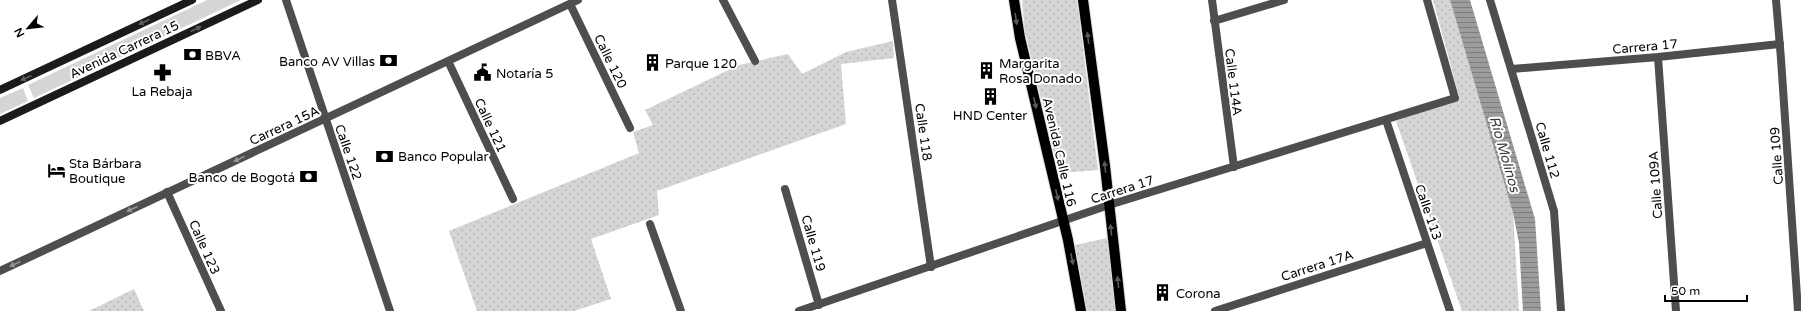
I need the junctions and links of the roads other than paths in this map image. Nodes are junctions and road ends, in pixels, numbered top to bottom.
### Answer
1 (192, 0) edge
2 (258, 0) edge
3 (286, 0) edge
4 (723, 0) edge
5 (892, 0) edge
6 (1014, 0) edge
7 (1083, 0) edge
8 (1212, 0) edge
9 (1284, 0) edge
10 (1427, 0) edge
11 (1490, 0) edge
12 (1776, 0) edge
13 (574, 2) edge
14 (1214, 21) junction
15 (1780, 44) junction
16 (1658, 57) junction
17 (448, 61) junction
18 (755, 61) dead end
19 (1512, 69) junction
20 (0, 90) edge
21 (325, 119) junction
22 (1386, 120) junction
23 (0, 121) edge
24 (630, 128) dead end
25 (1234, 167) junction
26 (785, 189) dead end
27 (168, 192) junction
28 (513, 199) dead end
29 (1109, 206) junction
30 (1063, 221) junction
31 (650, 224) dead end
32 (1427, 243) junction
33 (931, 267) junction
34 (0, 271) edge
35 (819, 305) junction
36 (221, 311) edge
37 (390, 311) edge
38 (681, 311) edge
39 (799, 311) edge
40 (1082, 311) edge
41 (1121, 311) edge
42 (1215, 311) edge
43 (1450, 311) edge
44 (1561, 311) edge
45 (1676, 311) edge
46 (1798, 311) edge

1 -> 20 main road, Avenida Carrera 15
23 -> 2 main road, Avenida Carrera 15
3 - 21 street, Calle 122
4 - 18 street
5 - 33 street, Calle 118
6 -> 30 main road, Avenida Calle 116
29 -> 7 main road
8 - 14 street, Calle 114A
9 - 14 street
10 - 22 street, Carrera 17
11 - 19 street, Calle 112
12 - 15 street, Calle 109
13 - 17 street, Carrera 15A
13 - 24 street, Calle 120
14 - 25 street, Calle 114A
15 - 16 street, Carrera 17
15 - 46 street, Calle 109
16 - 19 street, Carrera 17
16 - 45 street, Calle 109A
17 - 21 street, Carrera 15A
17 - 28 street, Calle 121
19 - 44 street, Calle 112
21 -> 27 street, Carrera 15A
21 - 37 street, Calle 122
22 - 25 street, Carrera 17
22 - 32 street, Calle 113
25 - 29 street, Carrera 17
26 - 35 street, Calle 119
27 -> 34 street, Carrera 15A
27 - 36 street, Calle 123
29 - 30 street, Carrera 17
41 -> 29 main road
30 - 33 street, Carrera 17
30 -> 40 main road, Avenida Calle 116
31 - 38 street
32 - 42 street, Carrera 17A
32 - 43 street, Calle 113
33 - 35 street, Carrera 17
35 - 39 street, Carrera 17

